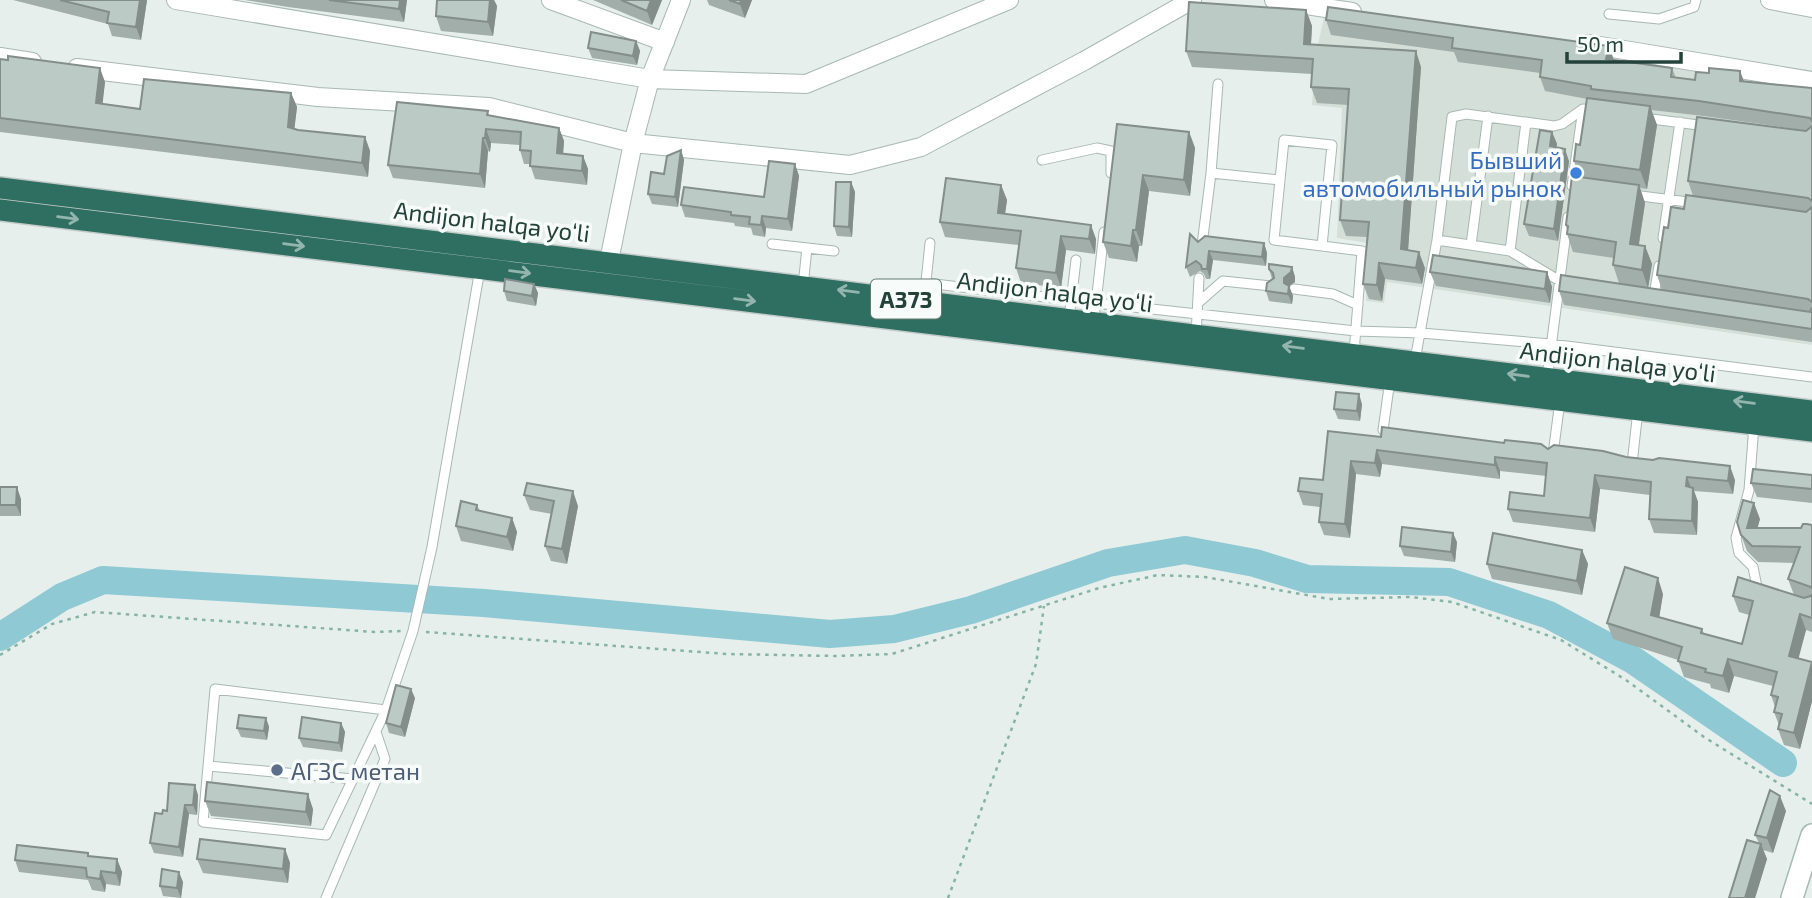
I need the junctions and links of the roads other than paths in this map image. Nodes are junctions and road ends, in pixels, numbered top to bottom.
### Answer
1 (176, 0) edge
2 (551, 0) edge
3 (681, 0) edge
4 (1009, 0) edge
5 (1192, 0) edge
6 (1274, 0) edge
7 (1696, 0) edge
8 (1770, 0) edge
9 (1812, 8) edge
10 (1609, 14) dead end
11 (1375, 15) edge
12 (1569, 41) edge
13 (665, 42) junction
14 (0, 57) edge
15 (650, 79) junction
16 (1812, 81) edge
17 (1218, 84) dead end
18 (1583, 109) junction
19 (1607, 113) edge
20 (1632, 116) edge
21 (1488, 117) junction
22 (1526, 122) junction
23 (1680, 122) junction
24 (1720, 127) edge
25 (633, 143) junction
26 (1042, 160) dead end
27 (1211, 173) junction
28 (1111, 177) edge
29 (1280, 180) junction
30 (1572, 186) junction
31 (0, 188) edge
32 (1586, 188) edge
33 (1627, 194) edge
34 (1571, 200) edge
35 (1669, 200) junction
36 (1708, 205) edge
37 (0, 210) edge
38 (1569, 213) edge
39 (1106, 216) edge
40 (1437, 240) junction
41 (930, 243) dead end
42 (772, 244) dead end
43 (1202, 245) edge
44 (1471, 245) junction
45 (1322, 246) junction
46 (807, 248) junction
47 (835, 251) dead end
48 (1510, 251) junction
49 (1076, 260) dead end
50 (608, 261) junction
51 (480, 268) junction
52 (1199, 278) dead end
53 (1560, 281) junction
54 (1574, 283) edge
55 (803, 286) junction
56 (1271, 286) edge
57 (1294, 289) dead end
58 (925, 292) junction
59 (1641, 293) edge
60 (1654, 295) junction
61 (1667, 298) edge
62 (1199, 302) junction
63 (1358, 305) junction
64 (1070, 310) junction
65 (1095, 313) junction
66 (1197, 324) junction
67 (1356, 331) junction
68 (1421, 333) junction
69 (1551, 344) junction
70 (1354, 355) junction
71 (1415, 362) junction
72 (1812, 377) edge
73 (1547, 378) junction
74 (1390, 380) junction
75 (1560, 401) junction
76 (1638, 410) junction
77 (1812, 411) edge
78 (1754, 424) junction
79 (1383, 430) edge
80 (1812, 431) edge
81 (1553, 456) edge
82 (1645, 466) edge
83 (1769, 595) edge
84 (386, 710) junction
85 (376, 732) junction
86 (208, 766) junction
87 (353, 779) junction
88 (1812, 835) edge
89 (326, 898) edge
90 (1792, 898) edge

1 - 15 street
2 - 13 street
3 - 13 street
4 - 15 street
5 - 25 street
6 - 11 street
7 - 10 lane
8 - 9 street
12 - 16 street
13 - 15 street
14 - 25 street
15 - 25 street
17 - 27 lane
18 - 19 lane
18 - 22 lane
18 - 30 lane
20 - 23 lane
21 - 22 lane
21 - 40 lane
21 - 44 lane
22 - 48 lane
23 - 24 lane
23 - 35 lane
25 - 50 street
26 - 28 lane
27 - 29 lane
27 - 43 lane
29 - 45 lane
29 - 45 lane
30 - 32 lane
30 - 34 lane
31 - 50 highway, Andijon halqa yo‘li / A373
33 - 35 lane
35 - 36 lane
35 - 60 lane
37 -> 51 highway, Andijon halqa yo‘li / A373
38 - 53 lane
39 - 65 lane
40 - 44 lane
40 - 68 lane
41 - 58 lane
42 - 46 lane
44 - 48 lane
45 - 63 lane
46 - 47 lane
46 - 55 lane
48 - 53 lane
49 - 64 lane
50 - 55 highway, Andijon halqa yo‘li / A373
51 -> 74 highway, Andijon halqa yo‘li / A373
51 - 84 lane
52 - 62 lane
53 - 54 lane
53 - 69 lane
58 -> 55 highway, Andijon halqa yo‘li / A373
56 - 62 lane
57 - 63 lane
58 - 64 highway, Andijon halqa yo‘li / A373
59 - 60 lane
60 - 61 lane
62 - 66 lane
63 - 67 lane
64 - 65 highway, Andijon halqa yo‘li / A373
65 - 66 highway, Andijon halqa yo‘li / A373
66 - 67 lane
70 -> 66 highway, Andijon halqa yo‘li / A373
67 - 68 lane
67 - 70 lane
68 - 69 lane
68 - 71 lane
69 - 72 lane
69 - 73 lane
70 - 71 highway, Andijon halqa yo‘li / A373
73 -> 71 highway, Andijon halqa yo‘li / A373
77 -> 73 highway, Andijon halqa yo‘li / A373
74 - 75 highway, Andijon halqa yo‘li / A373
74 - 79 lane
75 - 76 highway, Andijon halqa yo‘li / A373
75 - 81 lane
76 - 78 highway, Andijon halqa yo‘li / A373
76 - 82 lane
78 - 80 highway, Andijon halqa yo‘li / A373
78 - 83 lane
84 - 85 lane
84 - 86 lane
85 - 87 lane
85 - 89 lane
86 - 87 lane
86 - 87 lane
88 - 90 main road

